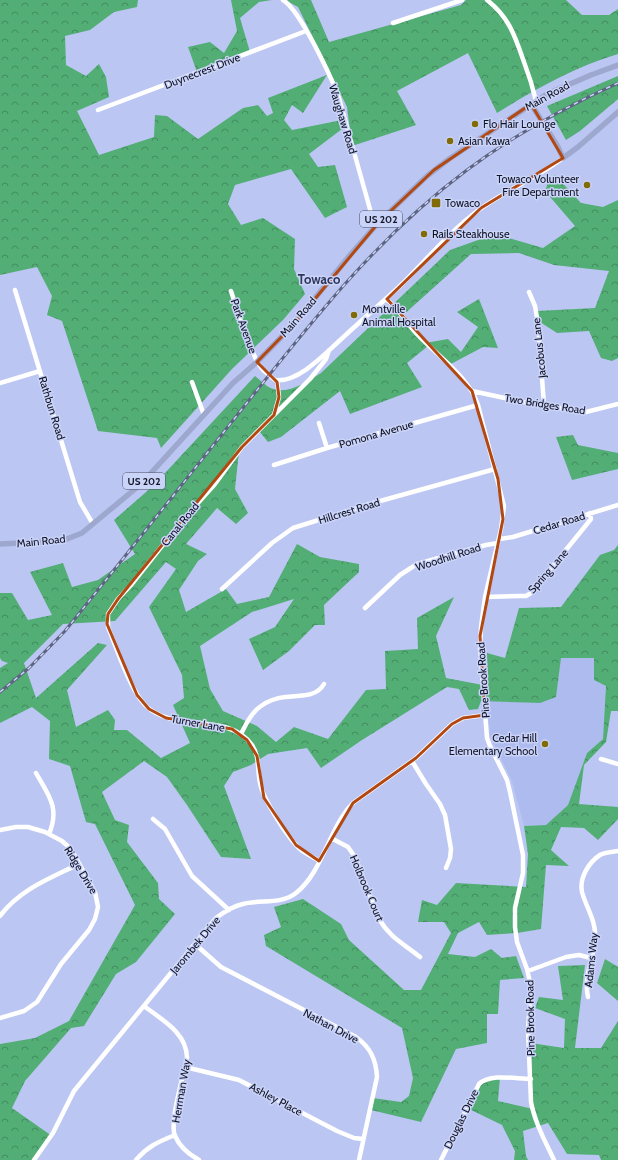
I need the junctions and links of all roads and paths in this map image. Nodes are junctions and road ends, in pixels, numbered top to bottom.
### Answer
1 (283, 0) edge
2 (462, 0) edge
3 (487, 0) edge
4 (393, 23) dead end
5 (306, 31) junction
6 (618, 65) edge
7 (534, 102) junction
8 (98, 110) dead end
9 (618, 112) edge
10 (563, 158) junction
11 (375, 227) junction
12 (15, 290) dead end
13 (231, 291) dead end
14 (529, 292) dead end
15 (386, 298) junction
16 (329, 350) junction
17 (256, 362) junction
18 (40, 371) junction
19 (277, 380) junction
20 (192, 382) dead end
21 (0, 383) edge
22 (472, 391) junction
23 (618, 404) edge
24 (478, 405) junction
25 (544, 405) junction
26 (204, 415) junction
27 (274, 415) junction
28 (319, 423) dead end
29 (328, 448) junction
30 (274, 465) dead end
31 (495, 469) junction
32 (618, 505) edge
33 (590, 513) junction
34 (93, 524) junction
35 (498, 541) junction
36 (0, 544) edge
37 (222, 589) dead end
38 (485, 598) junction
39 (365, 608) dead end
40 (114, 642) joint
41 (324, 684) dead end
42 (485, 715) junction
43 (241, 734) junction
44 (601, 759) dead end
45 (412, 761) junction
46 (618, 764) edge
47 (36, 773) dead end
48 (153, 819) dead end
49 (0, 830) edge
50 (49, 834) junction
51 (331, 838) junction
52 (618, 851) edge
53 (319, 861) junction
54 (80, 864) junction
55 (446, 868) dead end
56 (228, 910) junction
57 (0, 916) edge
58 (195, 944) junction
59 (420, 957) dead end
60 (591, 958) junction
61 (528, 971) junction
62 (588, 997) dead end
63 (144, 1006) junction
64 (0, 1018) edge
65 (186, 1067) junction
66 (531, 1080) junction
67 (175, 1135) junction
68 (363, 1139) junction
69 (34, 1160) edge
70 (136, 1160) edge
71 (199, 1160) edge
72 (359, 1160) edge
73 (442, 1160) edge
74 (554, 1160) edge

1 - 5 street, Waughaw Road
2 - 4 street
3 - 7 street
5 - 8 street, Duynecrest Drive
5 - 11 street, Waughaw Road
6 - 7 main road, Main Road
7 - 10 main road
7 - 11 main road, Main Road / US 202
9 - 10 main road
10 - 15 street
11 - 17 main road, Main Road / US 202
12 - 18 street, Rathbun Road
13 - 17 street, Park Avenue
14 - 25 street, Jacobus Lane
15 - 16 street
15 - 22 street, Pine Brook Road
16 - 19 street
16 - 27 street, Canal Road
17 - 19 street
17 - 26 main road, Main Road / US 202
18 - 21 street
18 - 34 street, Rathbun Road
19 - 27 street
20 - 26 street
22 - 24 street, Pine Brook Road
22 - 25 street, Two Bridges Road
23 - 25 street, Two Bridges Road
24 - 29 street, Pomona Avenue
24 - 31 street, Pine Brook Road
26 - 34 main road, Main Road / US 202
27 - 40 street, Canal Road
28 - 29 street
29 - 30 street, Pomona Avenue
31 - 35 street, Pine Brook Road
31 - 37 street, Hillcrest Road
32 - 33 street, Cedar Road
33 - 35 street, Cedar Road
33 - 38 street, Spring Lane
34 - 36 main road, Main Road / US 202
35 - 38 street, Pine Brook Road
35 - 39 street, Woodhill Road
38 - 42 street, Pine Brook Road
40 - 43 street, Turner Lane
41 - 43 street
42 - 45 street, Jarombek Drive
42 - 61 street, Pine Brook Road
43 - 53 street, Turner Lane
44 - 46 street
45 - 51 street, Jarombek Drive
45 - 55 street
47 - 50 street
48 - 56 street
49 - 50 street, Ridge Drive
50 - 54 street, Ridge Drive
51 - 53 street, Jarombek Drive
51 - 59 street, Holbrook Court
52 - 60 street, Adams Way
53 - 56 street, Jarombek Drive
54 - 57 street
54 - 64 street, Ridge Drive
56 - 58 street, Jarombek Drive
58 - 63 street, Jarombek Drive
58 - 68 street, Nathan Drive
60 - 61 street
60 - 62 street, Adams Way
61 - 66 street, Pine Brook Road
63 - 65 street, Herrman Way
63 - 69 street, Jarombek Drive
65 - 67 street, Herrman Way
65 - 68 street, Ashley Place
66 - 73 street, Douglas Drive
66 - 74 street, Pine Brook Road
67 - 70 street
67 - 71 street, Herrman Way
68 - 72 street, Nathan Drive

